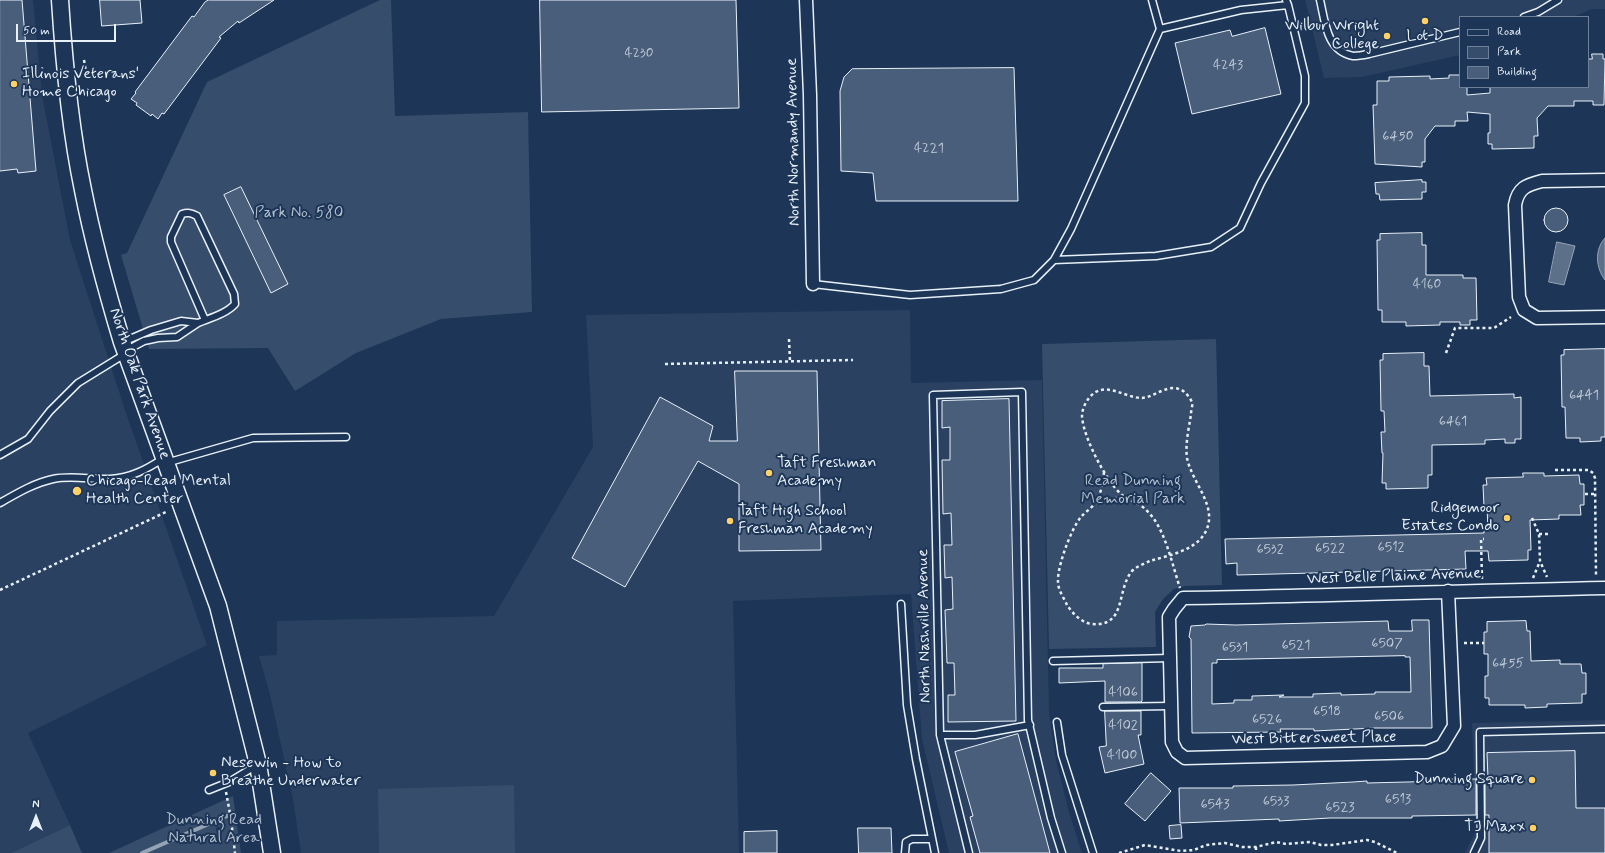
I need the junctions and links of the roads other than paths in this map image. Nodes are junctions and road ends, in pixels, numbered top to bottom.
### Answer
1 (60, 0) edge
2 (806, 0) edge
3 (1152, 0) edge
4 (1320, 0) edge
5 (1558, 0) edge
6 (1287, 2) edge
7 (1527, 16) edge
8 (1160, 30) junction
9 (1459, 32) edge
10 (1605, 180) edge
11 (1054, 260) junction
12 (813, 284) joint
13 (1605, 316) edge
14 (205, 320) junction
15 (198, 323) junction
16 (124, 349) junction
17 (346, 437) dead end
18 (0, 455) edge
19 (165, 460) junction
20 (0, 504) edge
21 (1605, 588) edge
22 (1448, 592) junction
23 (901, 604) dead end
24 (1170, 658) junction
25 (1053, 662) dead end
26 (1170, 706) junction
27 (1103, 707) dead end
28 (1057, 722) dead end
29 (1030, 725) junction
30 (1605, 729) edge
31 (940, 735) junction
32 (258, 764) junction
33 (209, 790) dead end
34 (932, 839) junction
35 (272, 853) edge
36 (905, 853) edge
37 (935, 853) edge
38 (969, 853) edge
39 (1062, 853) edge
40 (1093, 853) edge
41 (1474, 853) edge

1 - 16 street, North Oak Park Avenue
2 - 12 street, North Normandy Avenue
3 - 8 lane
4 - 9 lane
5 - 7 lane
6 - 8 lane
6 - 11 lane
8 - 11 lane
10 - 13 street
11 - 12 lane
14 - 14 lane
14 - 15 lane
15 - 16 lane
15 - 16 lane
16 - 18 lane
16 - 19 street, North Oak Park Avenue
17 - 19 lane
19 - 20 lane
19 - 32 street, North Oak Park Avenue
21 - 22 street, West Belle Plaine Avenue
22 - 24 street, West Belle Plaine Avenue
22 - 26 street, West Bittersweet Place
23 - 34 lane
24 - 25 lane
24 - 26 street
26 - 27 lane
28 - 40 lane
29 - 31 lane
29 - 31 lane, North Nashville Avenue
29 - 39 lane
30 - 41 lane
31 - 38 lane, North Nashville Avenue
32 - 33 lane
32 - 35 street, North Oak Park Avenue
34 - 36 lane
34 - 37 lane

